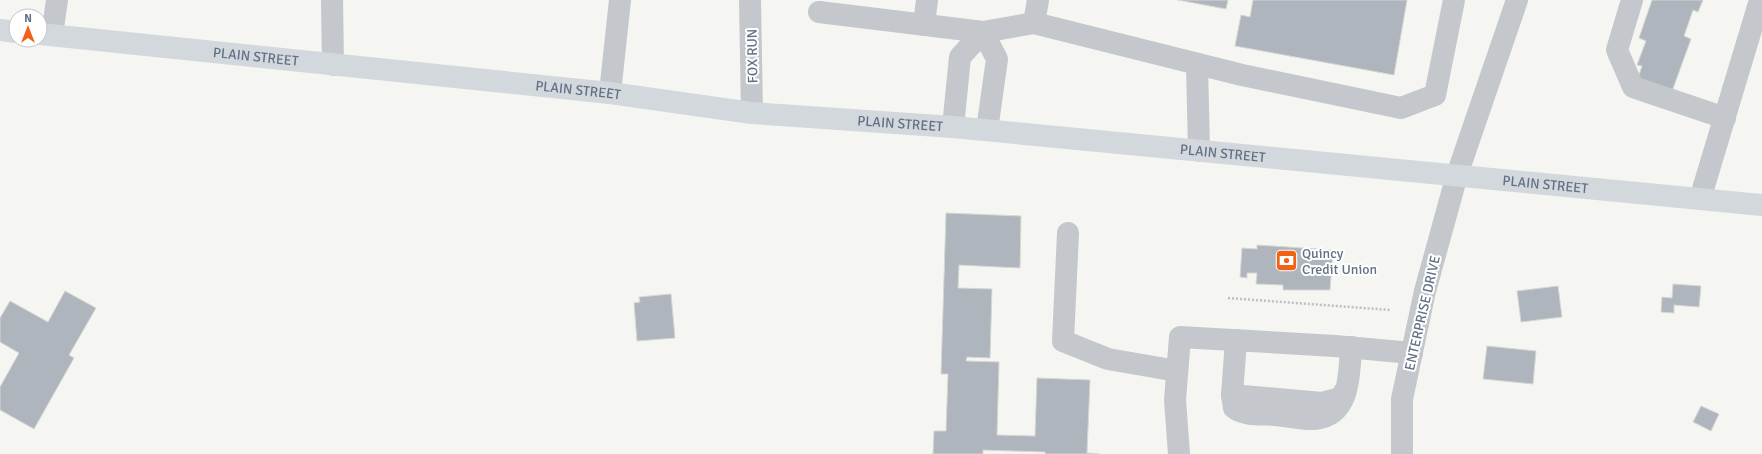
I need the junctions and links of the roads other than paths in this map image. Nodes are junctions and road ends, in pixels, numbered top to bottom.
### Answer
1 (57, 0) edge
2 (332, 0) edge
3 (620, 0) edge
4 (750, 0) edge
5 (927, 0) edge
6 (1038, 0) edge
7 (1454, 0) edge
8 (1517, 0) edge
9 (1632, 0) edge
10 (1760, 0) edge
11 (819, 12) dead end
12 (1034, 23) junction
13 (924, 25) junction
14 (48, 29) edge
15 (983, 32) junction
16 (48, 35) edge
17 (1197, 64) junction
18 (332, 65) junction
19 (610, 93) junction
20 (752, 113) junction
21 (1725, 118) junction
22 (953, 127) junction
23 (987, 130) junction
24 (1199, 152) junction
25 (1457, 175) junction
26 (1700, 199) junction
27 (1762, 205) edge
28 (1068, 233) dead end
29 (1236, 340) junction
30 (1351, 347) junction
31 (1412, 353) junction
32 (1177, 371) junction
33 (1179, 454) edge
34 (1402, 454) edge

1 - 14 street
2 - 18 street
3 - 19 street
4 - 20 street, FOX RUN
5 - 13 street
6 - 12 street
7 - 17 street
8 - 25 street, ENTERPRISE DRIVE
9 - 21 street
10 - 21 street
11 - 13 street
12 - 15 street
12 - 17 street
13 - 15 street
15 - 22 street
15 - 23 street
16 - 18 main road, PLAIN STREET
17 - 24 street
18 - 19 main road, PLAIN STREET
19 - 20 main road, PLAIN STREET
20 - 22 main road, PLAIN STREET
21 - 26 street
22 - 23 main road, PLAIN STREET
23 - 24 main road, PLAIN STREET
24 - 25 main road, PLAIN STREET
25 - 26 main road, PLAIN STREET
25 - 31 street, ENTERPRISE DRIVE
26 - 27 main road, PLAIN STREET
28 - 32 street
29 - 30 street
29 - 30 street
29 - 32 street
30 - 31 street
31 - 34 street, ENTERPRISE DRIVE
32 - 33 street

